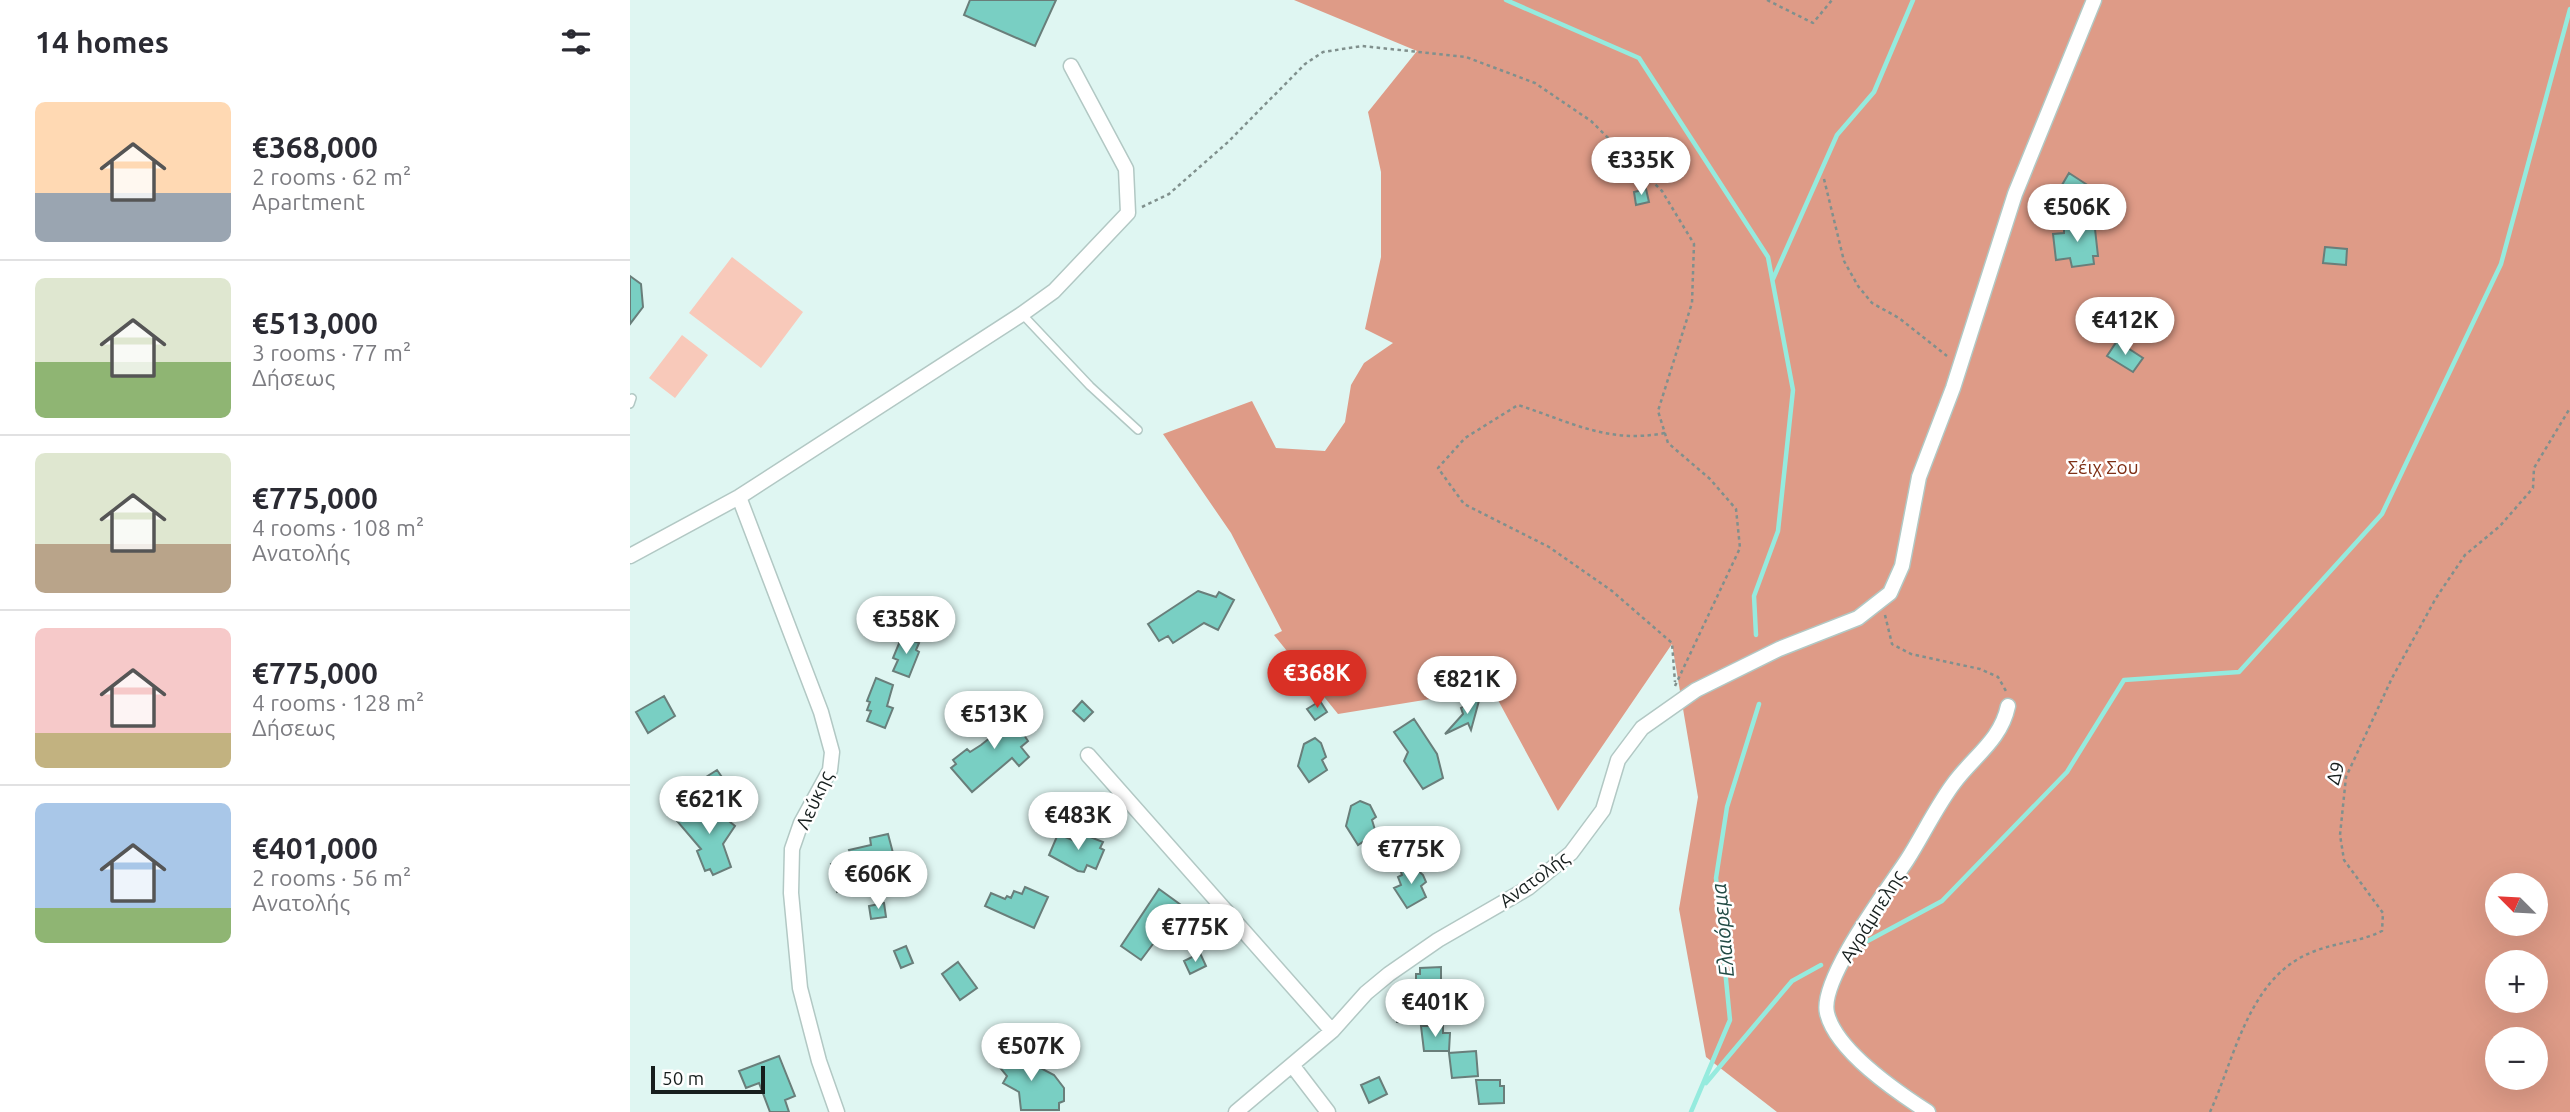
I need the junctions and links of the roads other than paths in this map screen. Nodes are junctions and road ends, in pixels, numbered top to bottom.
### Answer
1 (2094, 0) edge
2 (1071, 66) dead end
3 (1022, 314) junction
4 (1138, 430) dead end
5 (739, 497) junction
6 (630, 556) edge
7 (2008, 706) road end
8 (1088, 755) dead end
9 (1332, 1031) junction
10 (1292, 1065) junction
11 (837, 1112) edge
12 (1236, 1112) edge
13 (1328, 1112) edge
14 (1928, 1112) edge

1 - 9 street, Ανατολής
2 - 3 street
3 - 4 lane
3 - 5 street
5 - 6 street
5 - 11 street, Λεύκης
7 - 14 street, Αγράμπελης
8 - 9 street
9 - 10 street, Ανατολής
10 - 12 street, Ανατολής
10 - 13 street

